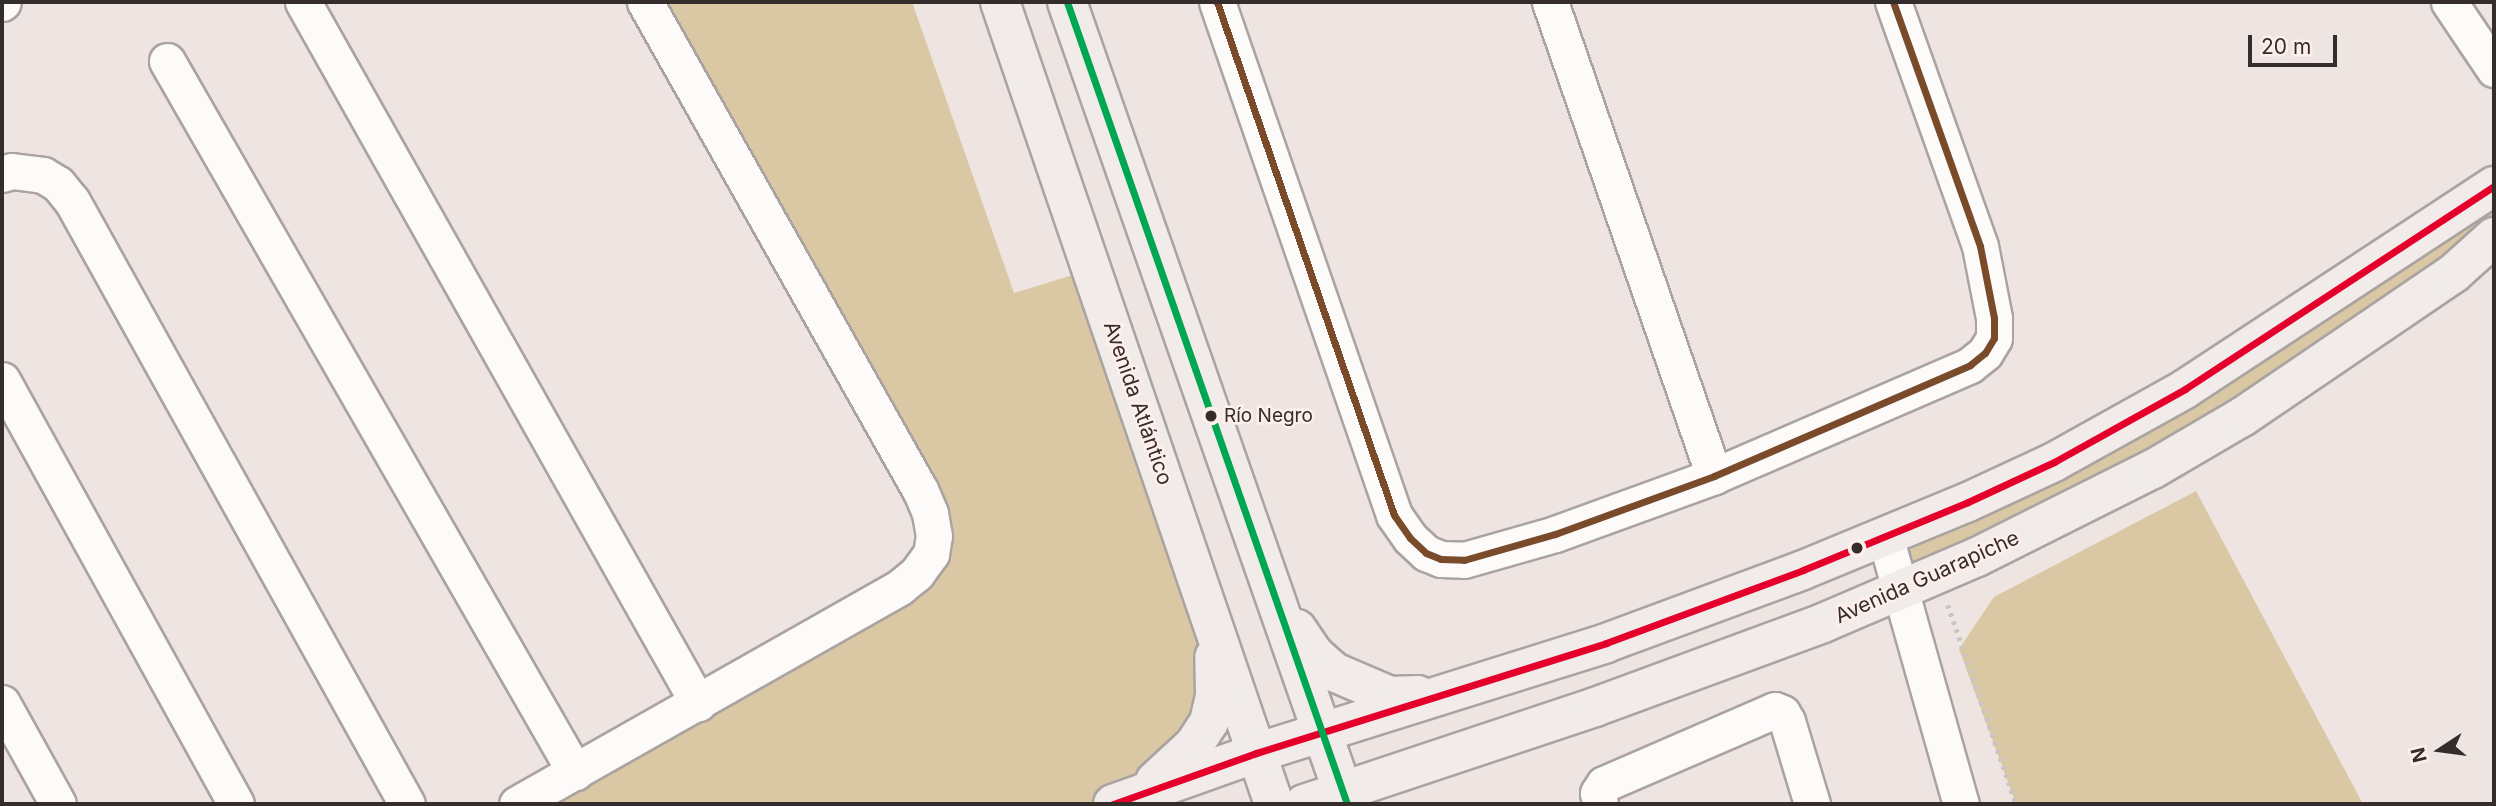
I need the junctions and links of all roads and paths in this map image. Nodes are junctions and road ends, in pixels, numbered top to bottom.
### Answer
1 (303, 2) edge
2 (645, 2) edge
3 (1000, 2) edge
4 (1067, 2) edge
5 (1217, 2) edge
6 (1550, 2) edge
7 (1893, 2) edge
8 (2449, 2) edge
9 (167, 61) dead end
10 (2494, 69) edge
11 (2, 174) edge
12 (2494, 186) edge
13 (2494, 237) edge
14 (2, 380) edge
15 (1714, 476) junction
16 (1885, 536) junction
17 (1938, 574) junction
18 (1272, 584) junction
19 (1901, 590) junction
20 (1208, 610) junction
21 (1441, 695) junction
22 (2, 703) edge
23 (698, 703) junction
24 (1323, 731) junction
25 (1256, 753) junction
26 (1438, 760) junction
27 (575, 772) junction
28 (1345, 798) edge
29 (1118, 802) edge
30 (58, 804) edge
31 (236, 804) edge
32 (407, 804) edge
33 (517, 804) edge
34 (1274, 804) edge
35 (1304, 804) edge
36 (1393, 804) edge
37 (1600, 804) edge
38 (1812, 804) edge
39 (1961, 804) edge
40 (2016, 804) edge

1 - 23 street
2 - 23 street
3 - 20 street, Avenida Atlántico
4 - 18 street
5 - 15 street
6 - 15 street
7 - 15 street
8 - 10 street
9 - 27 street
11 - 32 street
12 - 16 street
13 - 17 street, Avenida Guarapiche
14 - 31 street
16 - 19 street
16 - 21 street
17 - 19 street, Avenida Guarapiche
17 - 40 path
18 - 21 street
18 - 24 street
19 - 26 street, Avenida Guarapiche
19 - 39 street
20 - 25 street, Avenida Atlántico
20 - 29 street
21 - 24 street
22 - 30 street
23 - 27 street
24 - 25 street
24 - 28 street
25 - 29 street
25 - 34 street, Avenida Atlántico
26 - 28 street, Avenida Guarapiche
26 - 36 street
27 - 33 street
28 - 35 street, Avenida Guarapiche
37 - 38 street

